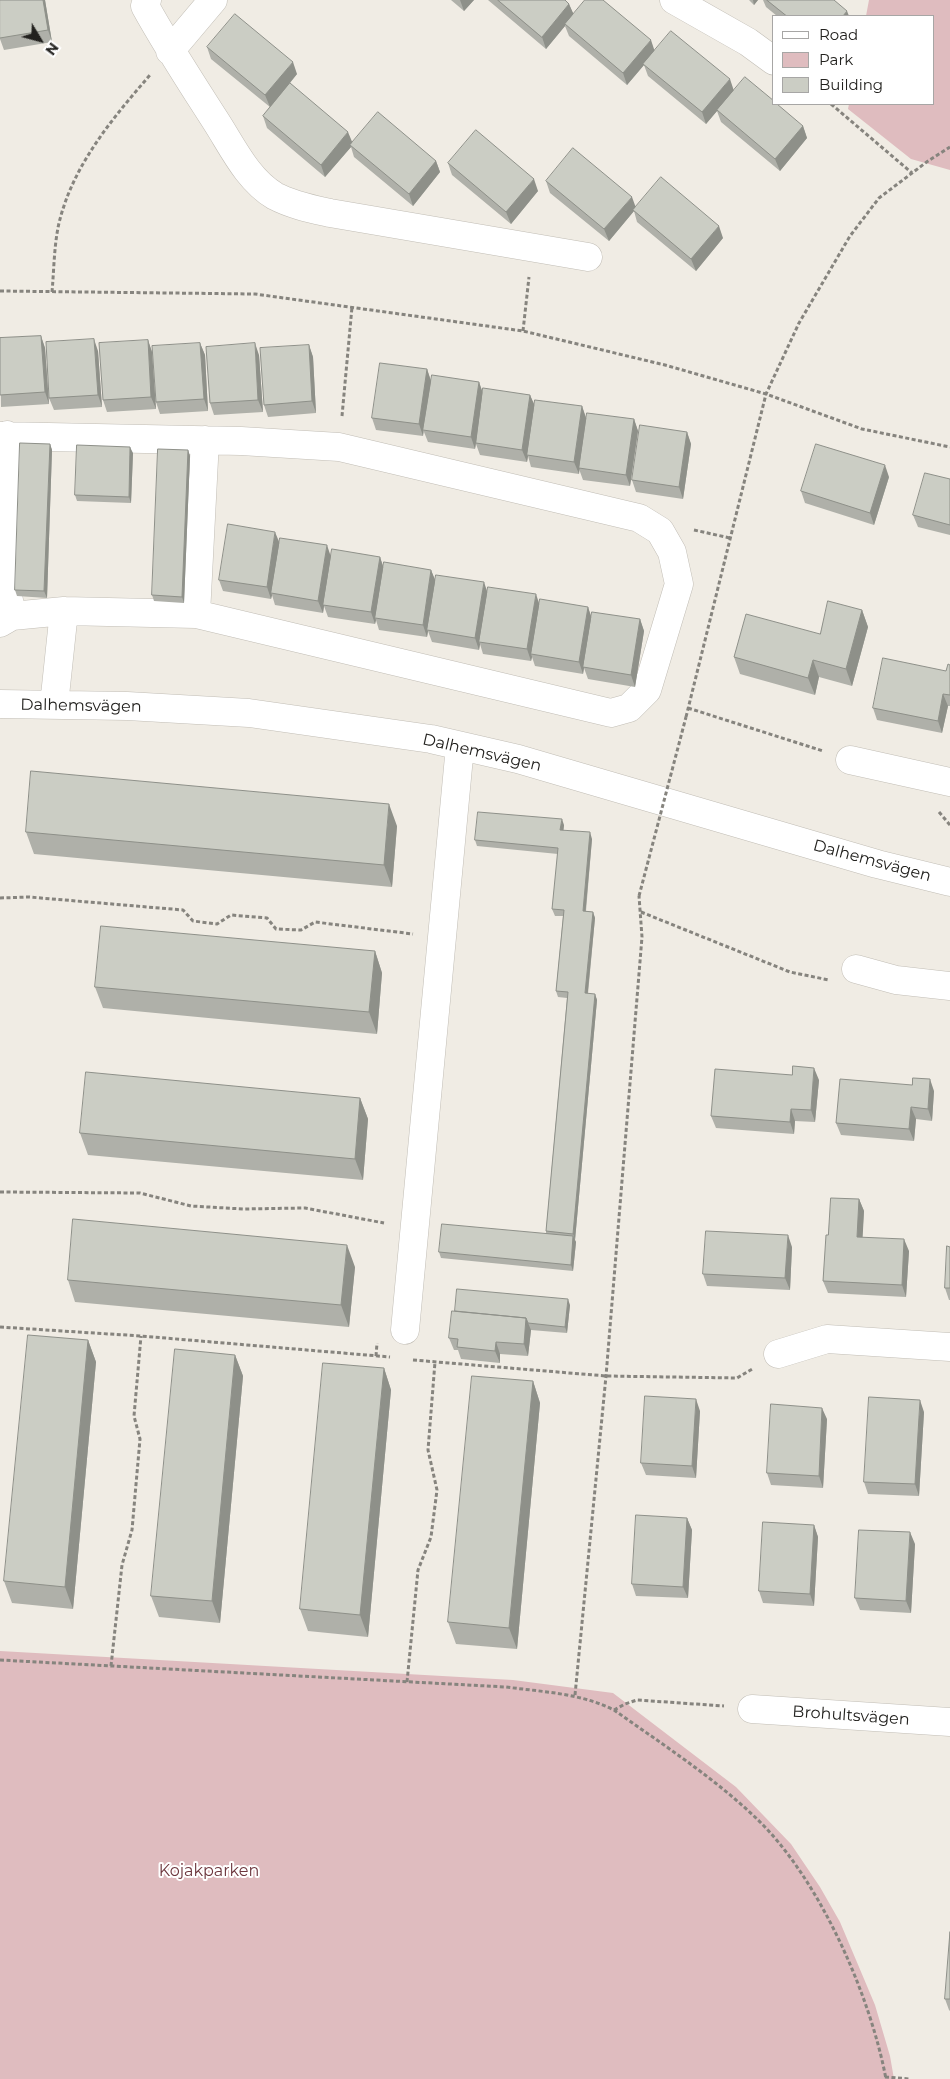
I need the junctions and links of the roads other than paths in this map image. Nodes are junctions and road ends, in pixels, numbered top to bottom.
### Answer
1 (147, 0) edge
2 (213, 0) edge
3 (674, 0) edge
4 (170, 51) junction
5 (772, 60) edge
6 (588, 257) dead end
7 (4, 436) edge
8 (205, 440) junction
9 (64, 611) junction
10 (196, 614) junction
11 (6, 619) edge
12 (0, 704) edge
13 (54, 705) junction
14 (460, 746) junction
15 (850, 760) road end
16 (950, 782) edge
17 (950, 882) edge
18 (856, 969) road end
19 (950, 986) edge
20 (405, 1330) dead end
21 (950, 1347) edge
22 (778, 1354) road end
23 (752, 1710) road end
24 (950, 1722) edge

1 - 4 street
2 - 4 street
3 - 5 street
4 - 6 street
7 - 8 street
7 - 11 street
8 - 10 street
8 - 10 street
9 - 10 street
9 - 11 street
9 - 13 street
12 - 13 street, Dalhemsvägen
13 - 14 street, Dalhemsvägen
14 - 17 street, Dalhemsvägen
14 - 20 street
15 - 16 street
18 - 19 street
21 - 22 street
23 - 24 street, Brohultsvägen

